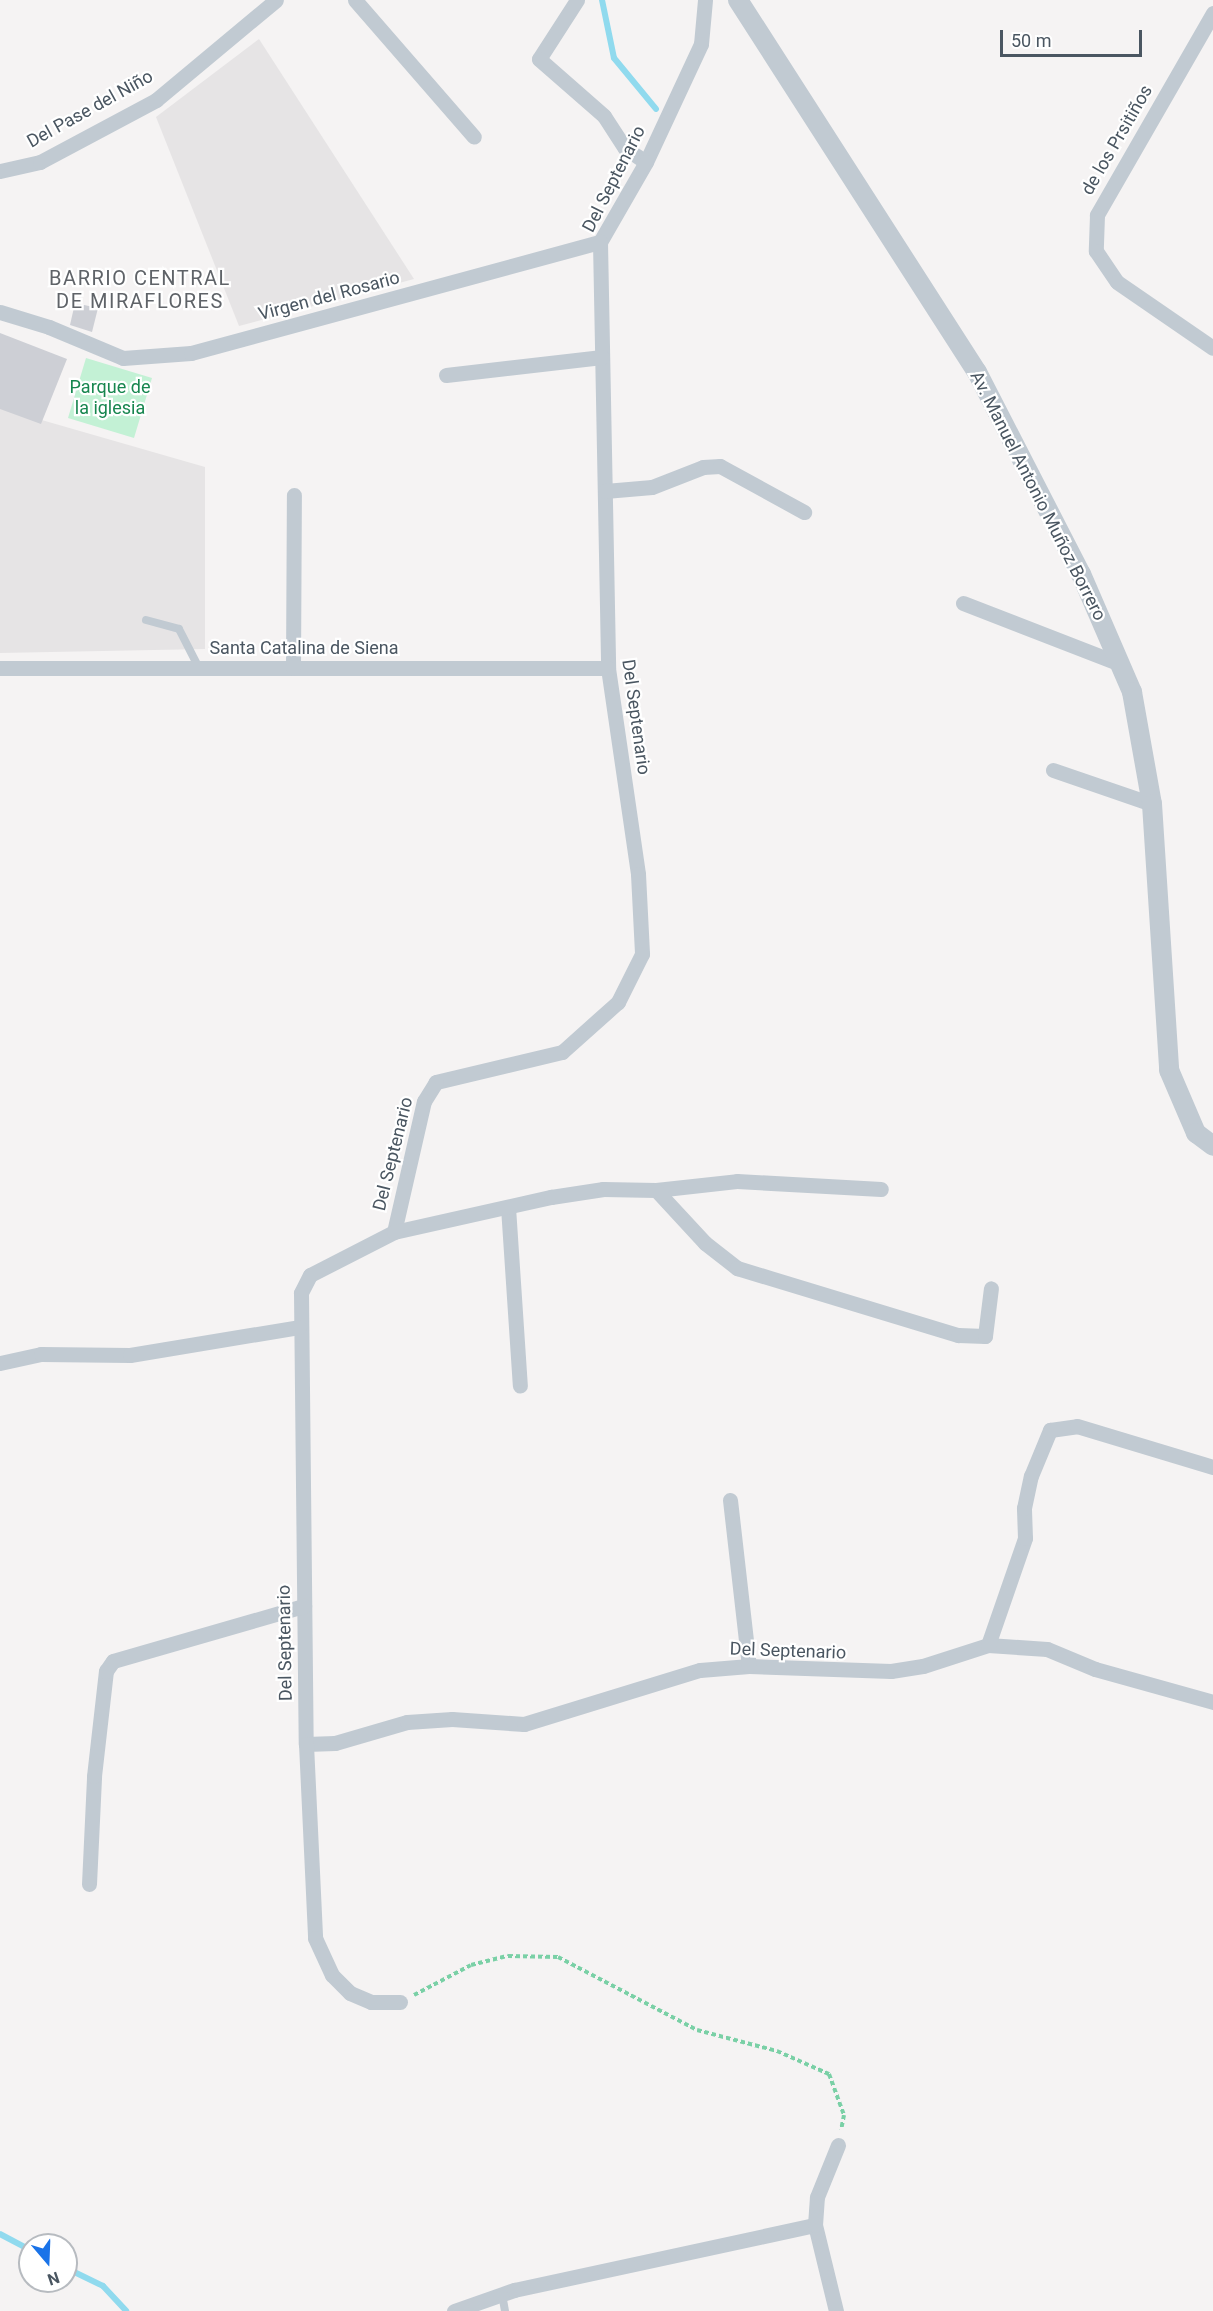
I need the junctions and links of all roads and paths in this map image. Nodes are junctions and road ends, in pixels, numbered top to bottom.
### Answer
1 (276, 0) edge
2 (355, 0) edge
3 (577, 0) edge
4 (705, 0) edge
5 (738, 0) edge
6 (1213, 13) edge
7 (474, 137) dead end
8 (646, 162) junction
9 (0, 171) edge
10 (600, 242) junction
11 (0, 312) edge
12 (1213, 348) edge
13 (602, 357) junction
14 (446, 375) dead end
15 (604, 490) junction
16 (294, 495) dead end
17 (804, 512) dead end
18 (963, 603) dead end
19 (146, 620) dead end
20 (1120, 664) junction
21 (0, 668) edge
22 (200, 668) junction
23 (293, 668) junction
24 (608, 668) junction
25 (1053, 771) dead end
26 (1152, 804) junction
27 (1213, 1146) edge
28 (881, 1188) dead end
29 (656, 1190) junction
30 (508, 1207) junction
31 (394, 1232) junction
32 (992, 1288) dead end
33 (299, 1328) junction
34 (0, 1363) edge
35 (520, 1386) dead end
36 (1213, 1467) edge
37 (729, 1500) dead end
38 (304, 1606) junction
39 (988, 1645) junction
40 (749, 1666) junction
41 (1213, 1702) edge
42 (306, 1744) junction
43 (89, 1884) dead end
44 (400, 2002) joint
45 (838, 2145) joint
46 (815, 2225) junction
47 (501, 2294) junction
48 (454, 2311) edge
49 (505, 2311) edge
50 (836, 2311) edge

1 - 9 street, Del Pase del Niño
2 - 7 street
3 - 8 street
4 - 8 street, Del Septenario
5 - 20 street, Av. Manuel Antonio Muñoz Borrero
6 - 12 street, de los Prsitiños
8 - 10 street, Del Septenario
10 - 11 street, Virgen del Rosario
10 - 13 street, Del Septenario
13 - 14 street
13 - 15 street, Del Septenario
15 - 17 street
15 - 24 street, Del Septenario
16 - 23 street
18 - 20 street
19 - 22 lane
20 - 26 street, Av. Manuel Antonio Muñoz Borrero
21 - 22 street, Santa Catalina de Siena
22 - 23 street, Santa Catalina de Siena
23 - 24 street, Santa Catalina de Siena
24 - 31 street, Del Septenario
25 - 26 street
26 - 27 street, Av. Manuel Antonio Muñoz Borrero
28 - 29 street
29 - 30 street
29 - 32 street
30 - 31 street
30 - 35 street
31 - 33 street, Del Septenario
33 - 34 street
33 - 38 street, Del Septenario
36 - 39 street
37 - 40 street
38 - 42 street, Del Septenario
38 - 43 street
39 - 40 street, Del Septenario
39 - 41 street, Del Septenario
40 - 42 street, Del Septenario
42 - 44 street
44 - 45 path
45 - 46 street
46 - 47 street
46 - 50 street
47 - 48 street
47 - 49 lane

